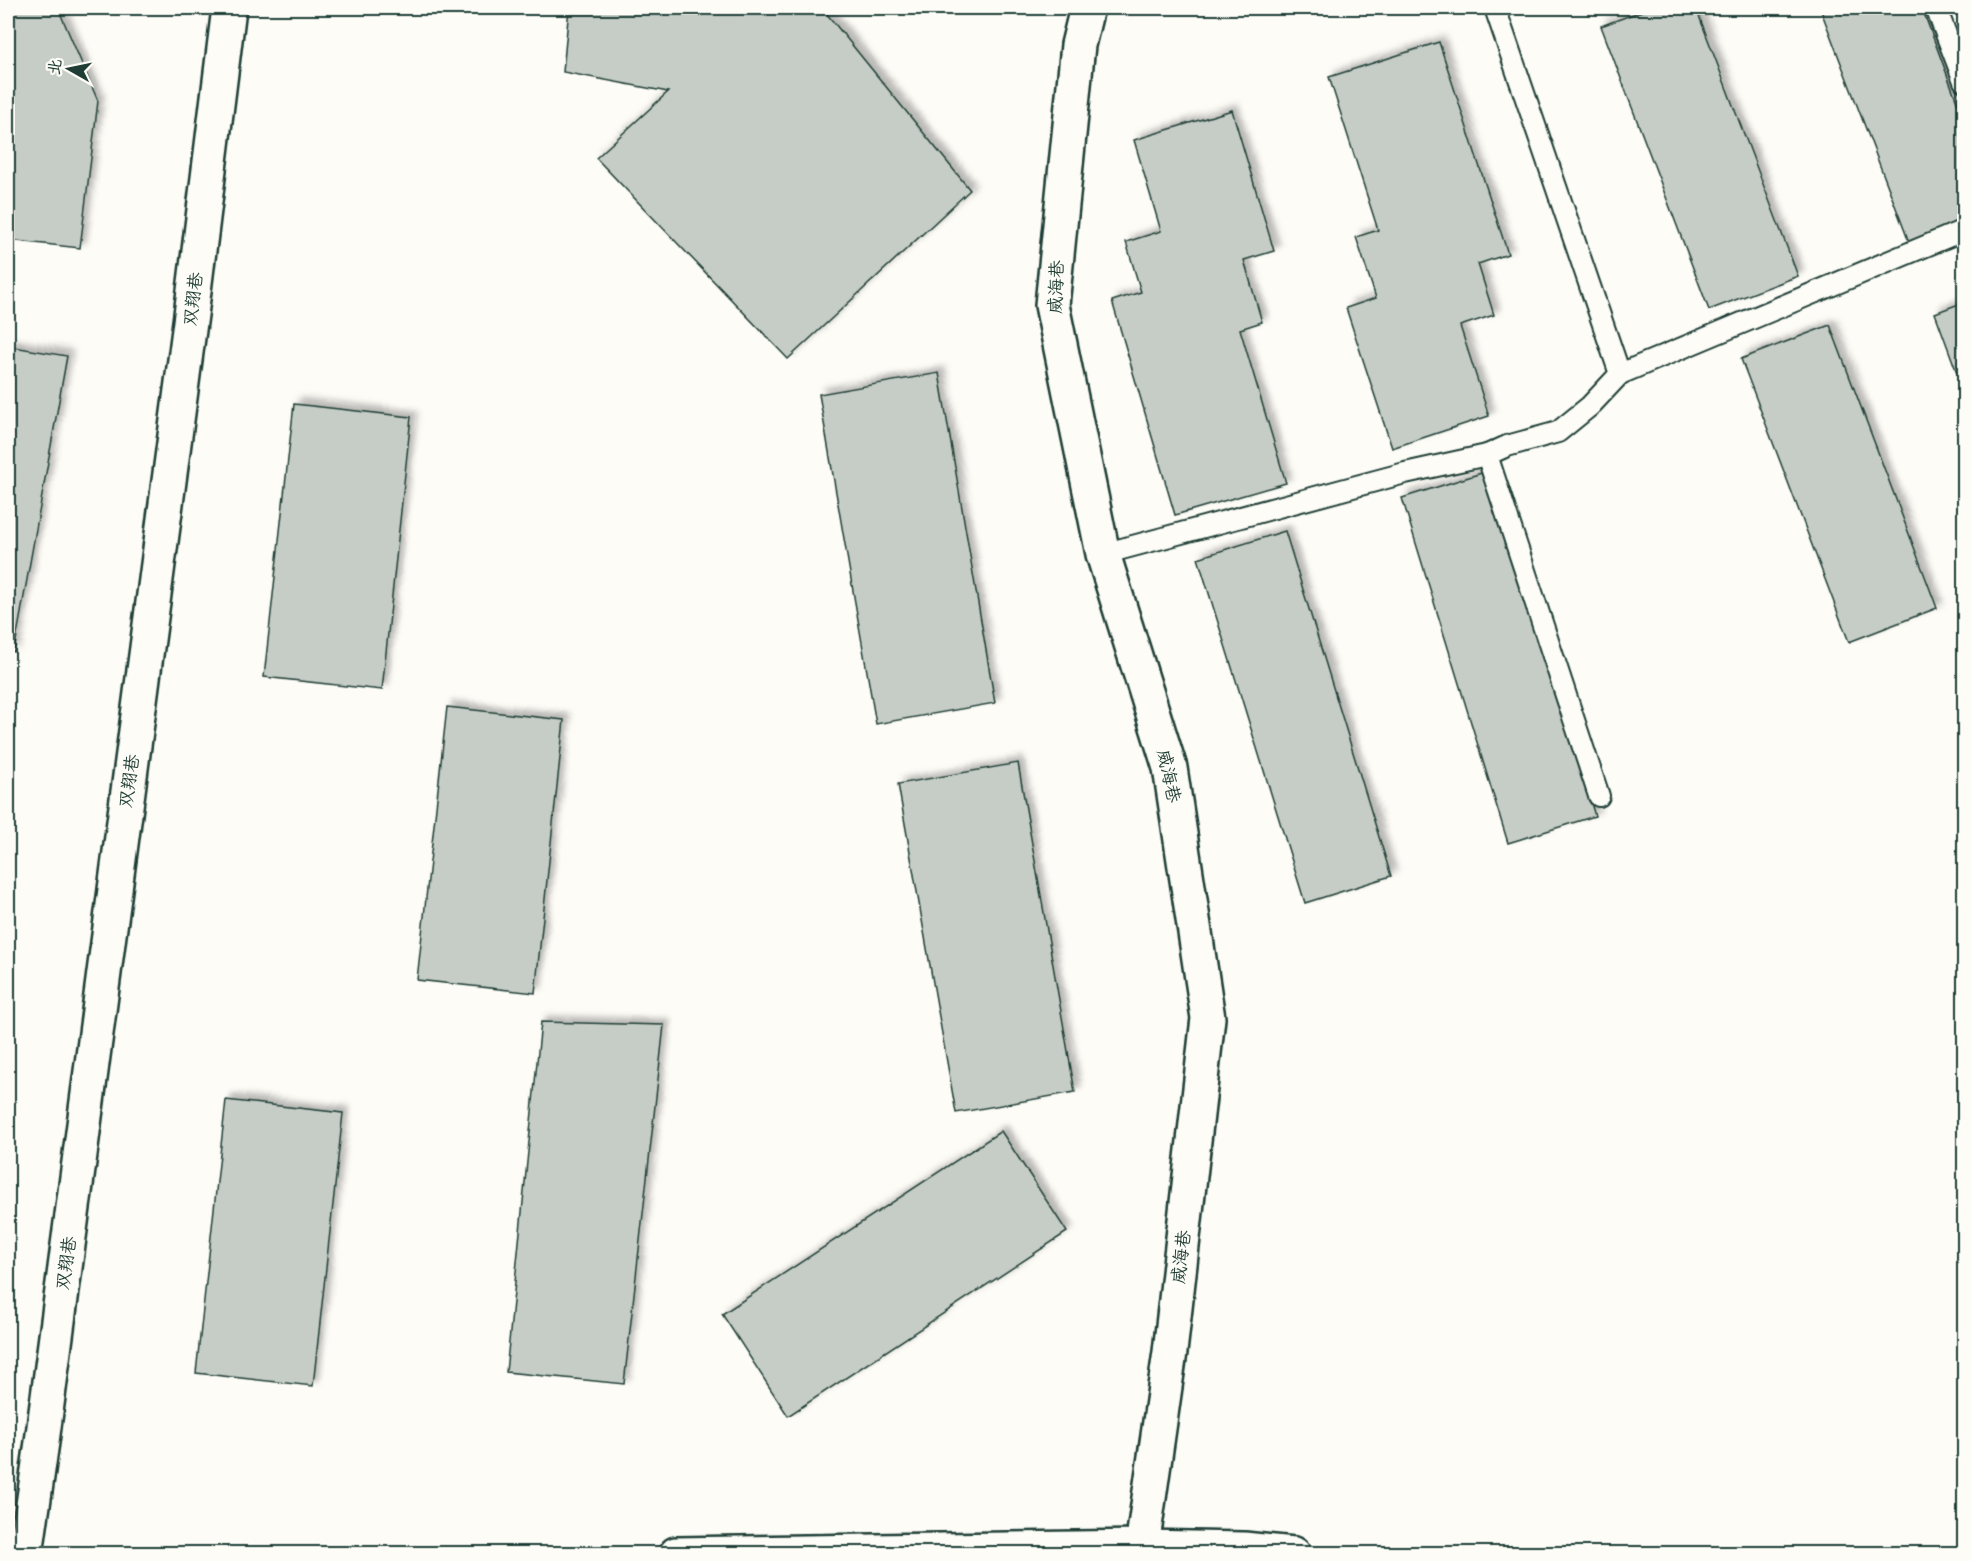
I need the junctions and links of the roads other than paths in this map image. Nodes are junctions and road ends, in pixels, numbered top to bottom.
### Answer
1 (229, 8) edge
2 (1087, 8) edge
3 (1495, 8) edge
4 (1935, 8) edge
5 (1965, 81) edge
6 (1965, 230) edge
7 (1620, 374) junction
8 (1487, 455) junction
9 (1103, 554) junction
10 (1599, 796) dead end
11 (1142, 1550) edge
12 (26, 1554) edge
13 (676, 1554) edge
14 (1294, 1554) edge

1 - 12 street, 双翔巷
2 - 9 street, 威海巷
3 - 7 lane
4 - 5 lane
6 - 7 lane
7 - 8 lane
8 - 9 lane
8 - 10 lane
9 - 11 street, 威海巷
11 - 13 street
11 - 14 street

